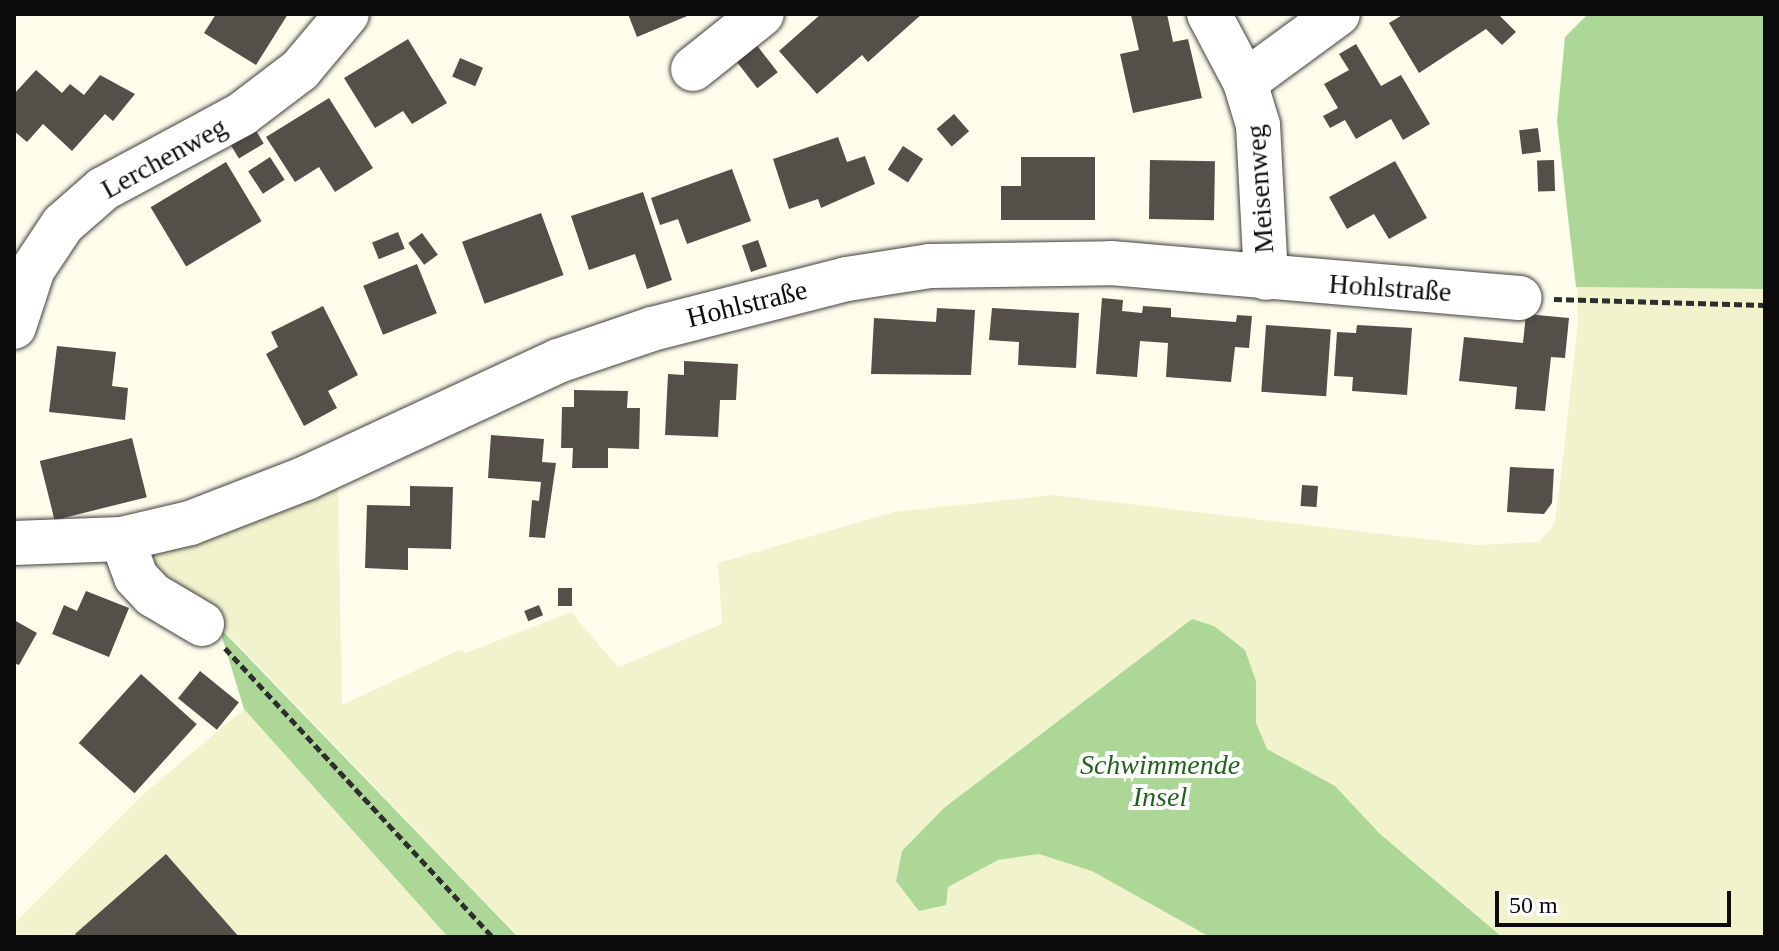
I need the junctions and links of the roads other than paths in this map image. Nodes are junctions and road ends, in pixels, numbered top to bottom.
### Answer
1 (347, 14) edge
2 (762, 14) edge
3 (1209, 14) edge
4 (1338, 14) edge
5 (693, 69) dead end
6 (1245, 82) junction
7 (1266, 278) junction
8 (1520, 298) road end
9 (14, 327) edge
10 (122, 539) junction
11 (14, 543) edge
12 (202, 624) road end

1 - 9 street, Lerchenweg
2 - 5 street
3 - 6 street, Meisenweg
4 - 6 street
6 - 7 street, Meisenweg
7 - 8 street, Hohlstraße
7 - 10 street, Hohlstraße
10 - 11 street, Hohlstraße
10 - 12 street

